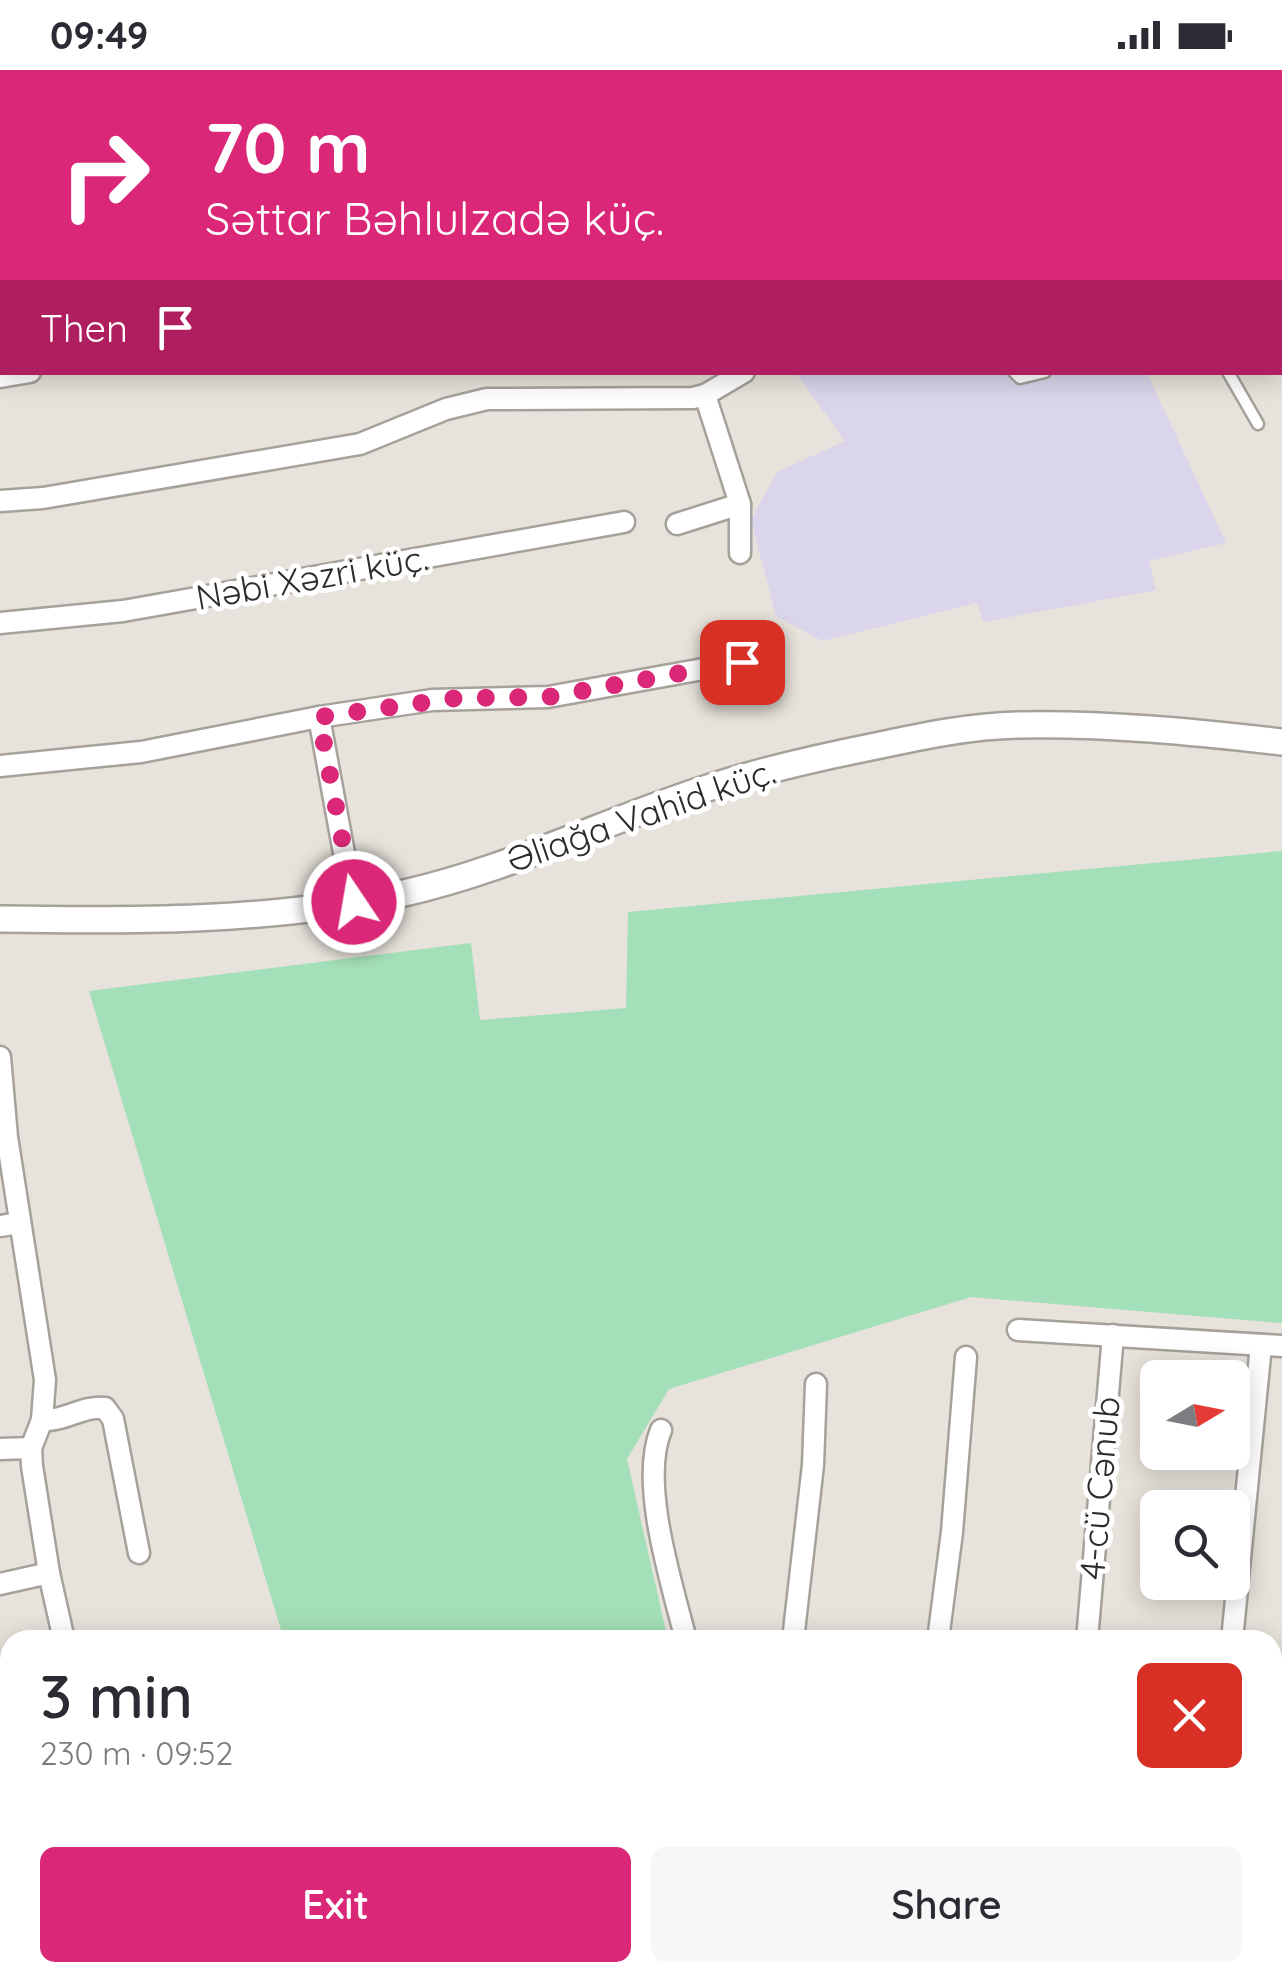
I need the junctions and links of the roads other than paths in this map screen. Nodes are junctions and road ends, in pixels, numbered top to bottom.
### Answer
1 (739, 375) edge
2 (1230, 375) edge
3 (705, 395) junction
4 (1258, 424) dead end
5 (0, 501) edge
6 (740, 504) junction
7 (624, 522) dead end
8 (677, 524) dead end
9 (740, 553) dead end
10 (0, 623) edge
11 (742, 662) dead end
12 (319, 717) junction
13 (1282, 742) edge
14 (0, 766) edge
15 (354, 902) junction
16 (0, 919) edge
17 (0, 1057) edge
18 (10, 1225) edge
19 (1018, 1330) dead end
20 (1114, 1336) junction
21 (1272, 1346) edge
22 (966, 1357) dead end
23 (816, 1384) dead end
24 (42, 1420) junction
25 (661, 1430) dead end
26 (31, 1448) junction
27 (0, 1449) edge
28 (139, 1554) dead end
29 (49, 1573) junction
30 (0, 1584) edge
31 (62, 1630) edge
32 (683, 1630) edge
33 (794, 1630) edge
34 (939, 1630) edge
35 (1088, 1630) edge
36 (1233, 1630) edge

1 - 3 street
2 - 4 lane
3 - 5 street
3 - 6 street
6 - 8 street
6 - 9 street
7 - 10 street, Nəbi Xəzri küç.
11 - 12 street
12 - 14 street
12 - 15 street
13 - 15 street, Əliağa Vahid küç.
15 - 16 street, Əliağa Vahid küç.
17 - 18 street
18 - 24 street
19 - 20 street
20 - 21 street
20 - 35 street, 4-cü Cənub
21 - 36 street
22 - 34 street
23 - 33 street
24 - 26 street
24 - 28 street
25 - 32 street
26 - 27 street
26 - 29 street
29 - 30 street
29 - 31 street

